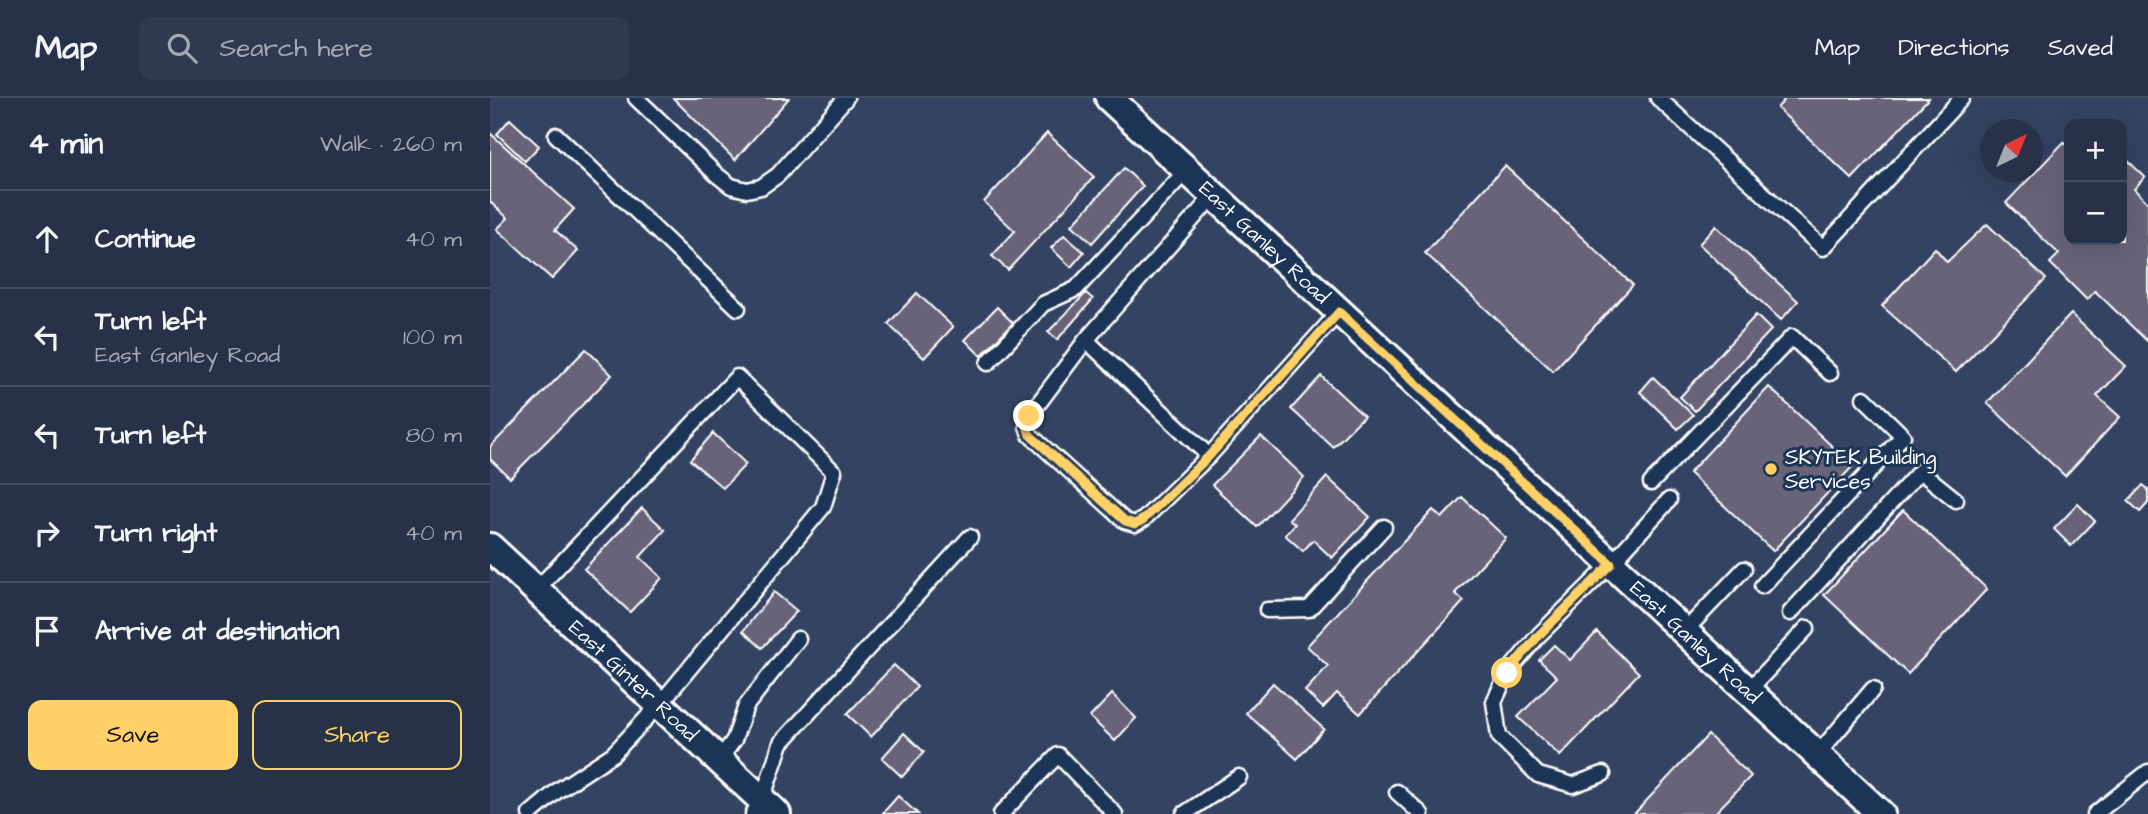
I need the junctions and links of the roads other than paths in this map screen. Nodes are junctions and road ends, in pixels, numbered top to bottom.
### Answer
1 (636, 98) edge
2 (846, 98) edge
3 (1109, 98) edge
4 (1658, 98) edge
5 (1962, 98) edge
6 (556, 135) dead end
7 (1187, 170) junction
8 (1214, 195) junction
9 (738, 307) dead end
10 (1339, 312) junction
11 (1086, 340) junction
12 (988, 363) dead end
13 (1830, 373) dead end
14 (1864, 398) dead end
15 (1209, 456) junction
16 (1651, 483) dead end
17 (1669, 500) dead end
18 (1956, 500) dead end
19 (1384, 527) dead end
20 (970, 537) dead end
21 (490, 547) edge
22 (1611, 564) junction
23 (1744, 569) dead end
24 (1762, 586) dead end
25 (536, 590) junction
26 (1267, 610) dead end
27 (1790, 613) dead end
28 (1807, 628) dead end
29 (1684, 632) junction
30 (798, 639) dead end
31 (1873, 689) dead end
32 (1748, 691) junction
33 (659, 705) junction
34 (1817, 755) junction
35 (719, 760) junction
36 (2148, 772) edge
37 (1603, 774) dead end
38 (1239, 777) dead end
39 (1397, 792) dead end
40 (764, 809) edge
41 (530, 814) edge
42 (1001, 814) edge
43 (1115, 814) edge
44 (1184, 814) edge
45 (1421, 814) edge
46 (1881, 814) edge
47 (2095, 814) edge

1 - 2 lane
3 - 7 street, East Ganley Road
4 - 5 lane
6 - 9 lane
7 - 8 street, East Ganley Road
7 - 12 lane
8 - 10 street, East Ganley Road
8 - 11 lane
10 - 15 lane
10 - 22 street, East Ganley Road
11 - 15 lane
11 - 15 lane
13 - 16 lane
14 - 24 lane
17 - 22 lane
18 - 27 lane
19 - 26 lane
20 - 40 lane
21 - 25 street, East Ginter Road
22 - 29 street, East Ganley Road
22 - 37 lane
23 - 29 lane
25 - 33 street, East Ginter Road
25 - 33 lane
28 - 32 lane
29 - 32 street, East Ganley Road
30 - 35 lane
31 - 34 lane
32 - 34 street, East Ganley Road
33 - 35 street, East Ginter Road
33 - 41 lane
34 - 46 street, East Ganley Road
35 - 40 street, East Ginter Road
36 - 47 lane
38 - 44 lane
39 - 45 lane
42 - 43 lane

